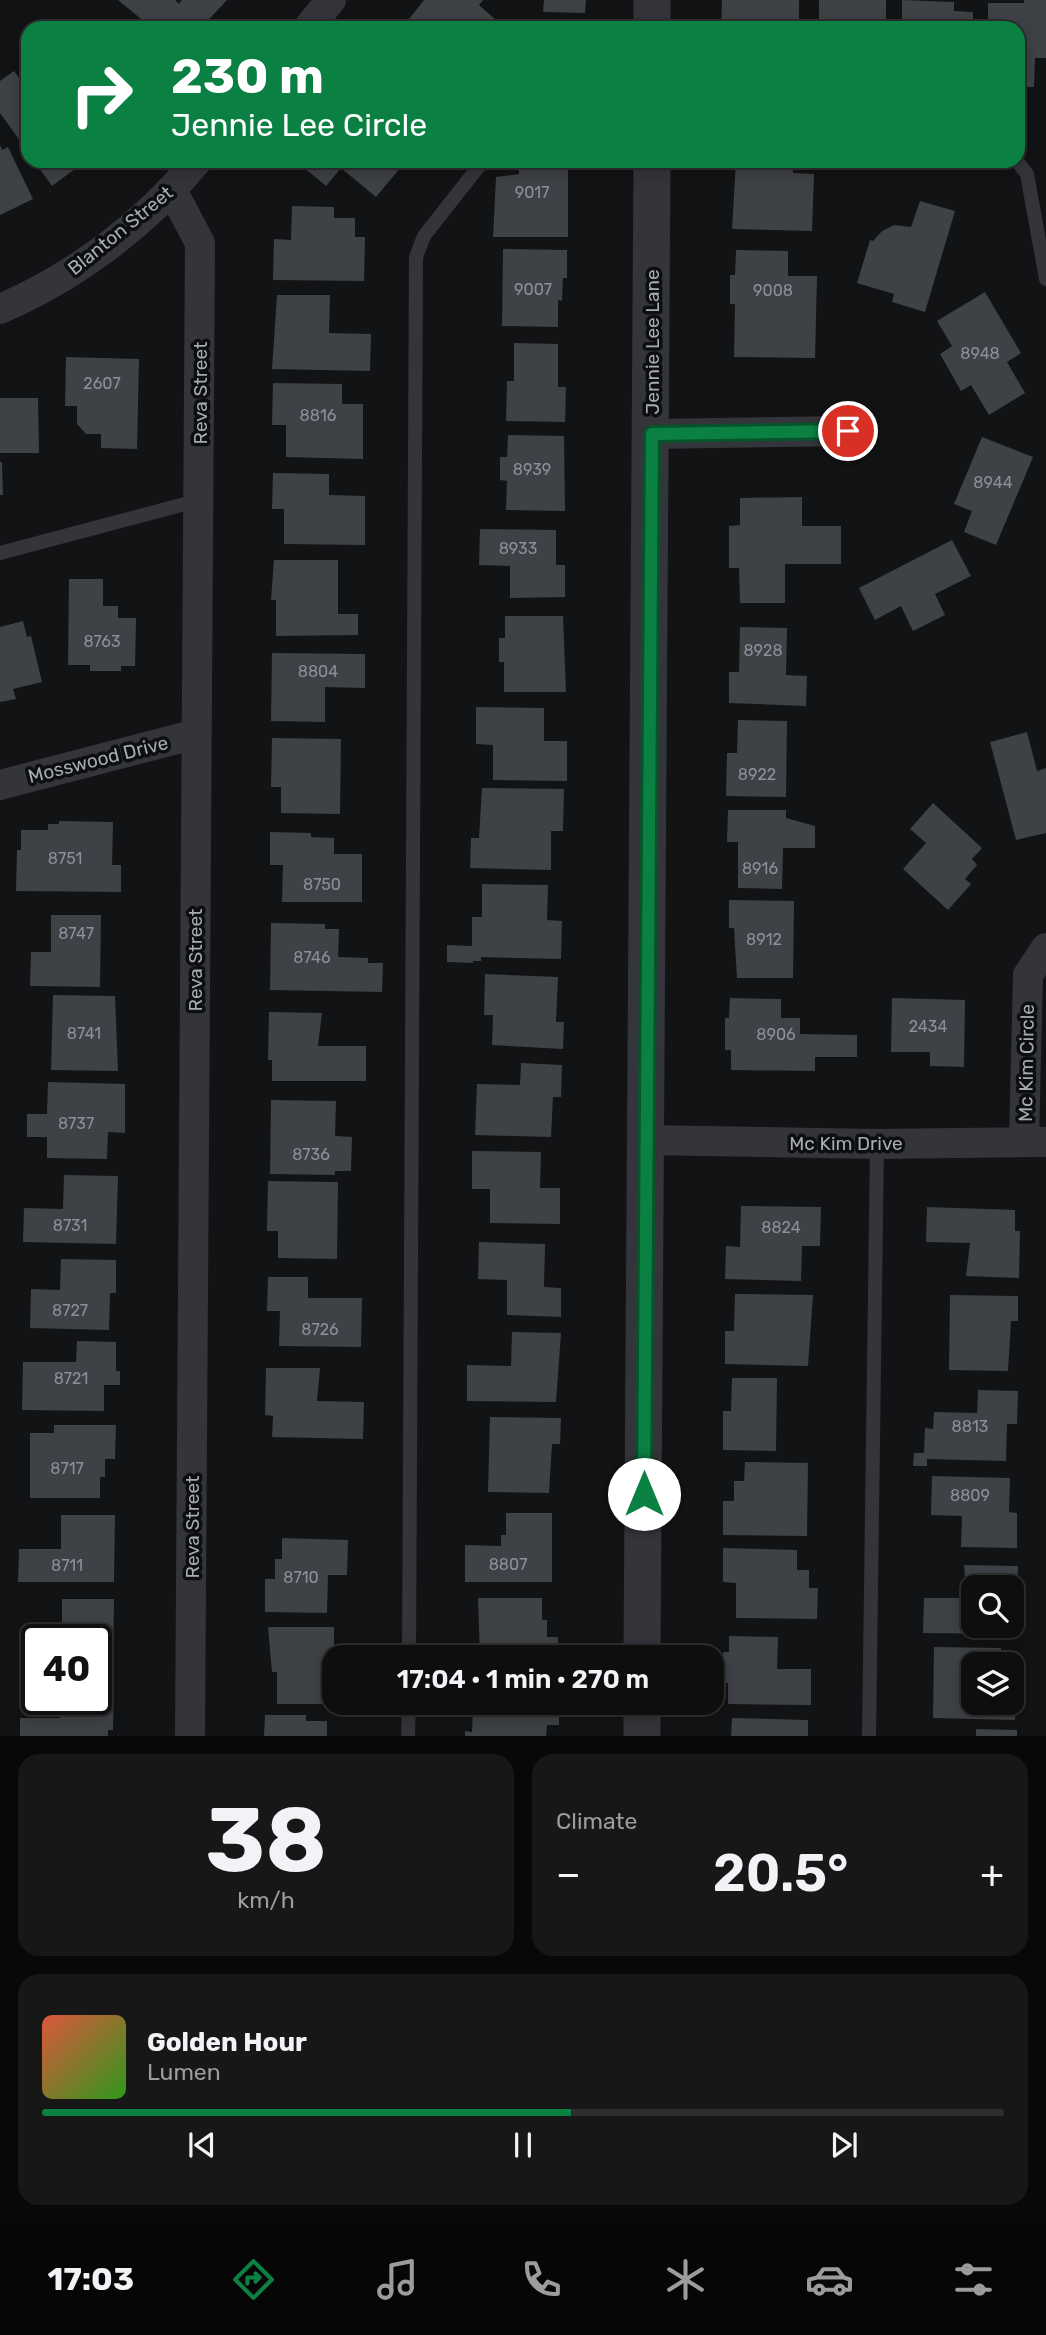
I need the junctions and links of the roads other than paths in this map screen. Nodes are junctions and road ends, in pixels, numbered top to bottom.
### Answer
1 (331, 0) edge
2 (652, 0) edge
3 (314, 21) edge
4 (652, 21) edge
5 (191, 168) edge
6 (477, 168) edge
7 (652, 168) edge
8 (1022, 168) edge
9 (172, 190) junction
10 (1046, 279) edge
11 (0, 309) edge
12 (848, 431) dead end
13 (652, 434) junction
14 (200, 500) junction
15 (0, 553) edge
16 (197, 734) junction
17 (0, 785) edge
18 (1046, 948) edge
19 (646, 1140) junction
20 (1035, 1142) edge
21 (877, 1144) junction
22 (409, 1645) edge
23 (642, 1645) edge
24 (409, 1715) edge
25 (642, 1715) edge
26 (190, 1736) edge
27 (408, 1736) edge
28 (642, 1736) edge
29 (869, 1736) edge

1 - 3 street
2 - 4 street
5 - 9 street, Blanton Street
6 - 22 lane
7 - 13 street, Jennie Lee Lane
8 - 10 lane
9 - 11 street, Blanton Street
9 - 14 street, Reva Street
12 - 13 street
13 - 19 street, Jennie Lee Lane
14 - 15 lane
14 - 16 street, Reva Street
16 - 17 street, Mosswood Drive
16 - 26 street, Reva Street
18 - 20 street, Mc Kim Circle
19 - 21 street, Mc Kim Drive
19 - 23 street, Jennie Lee Lane
20 - 21 street, Mc Kim Drive
21 - 29 lane
24 - 27 lane
25 - 28 street

